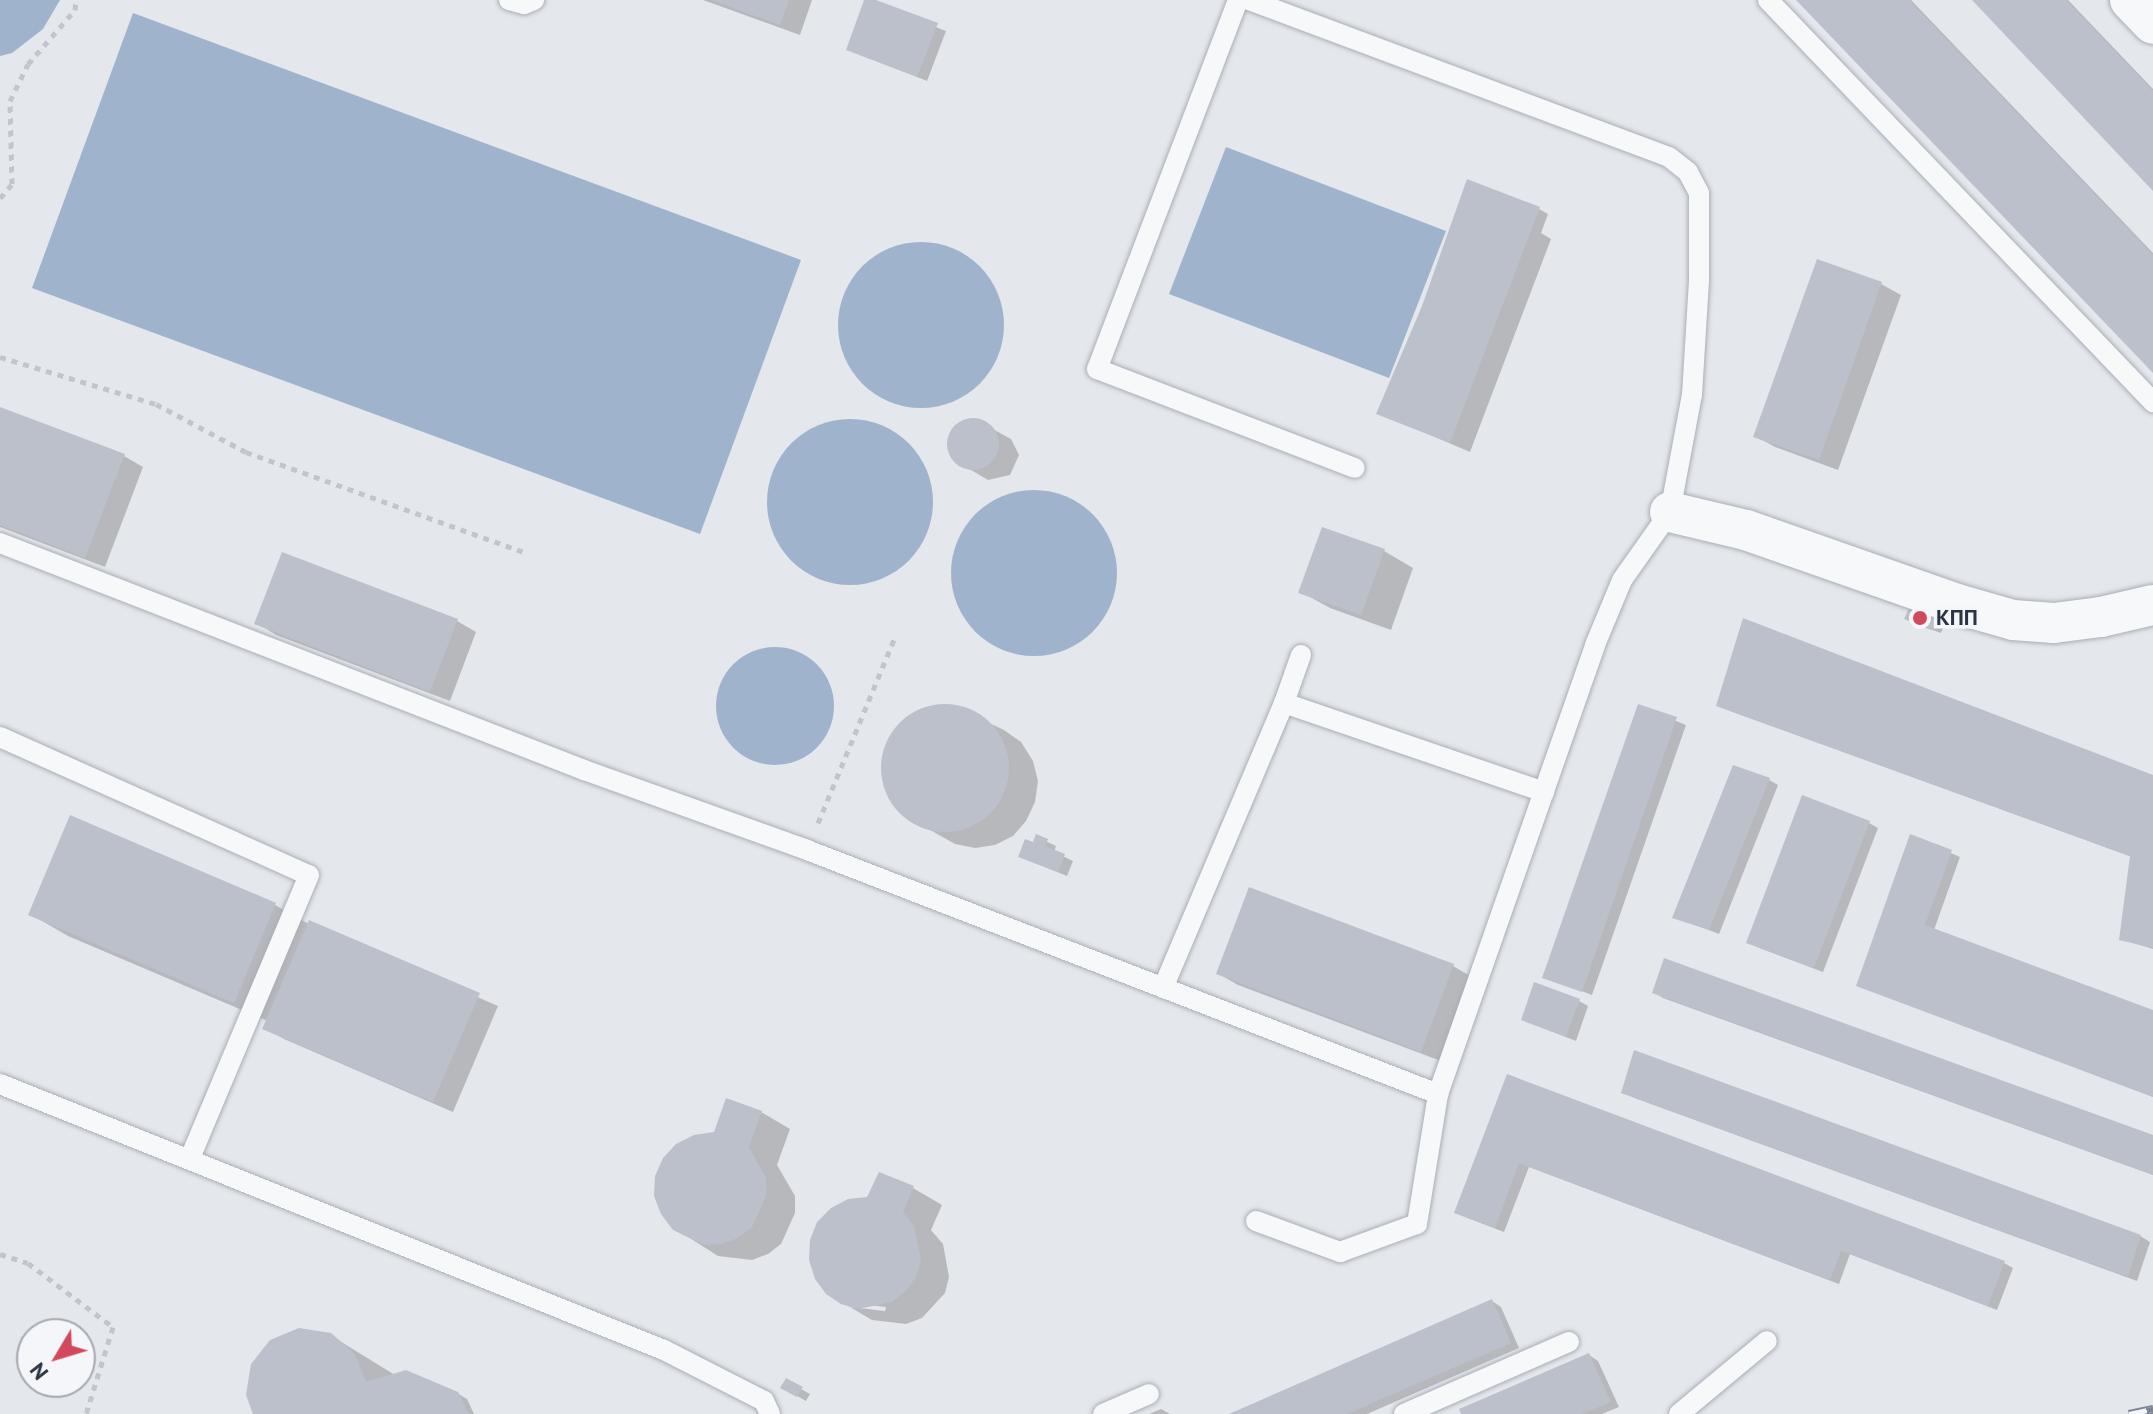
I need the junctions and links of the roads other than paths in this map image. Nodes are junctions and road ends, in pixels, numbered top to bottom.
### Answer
1 (509, 0) edge
2 (534, 0) edge
3 (1238, 0) edge
4 (1249, 0) edge
5 (1768, 0) edge
6 (2130, 0) edge
7 (1273, 4) edge
8 (2153, 24) edge
9 (2153, 402) edge
10 (1355, 468) dead end
11 (1670, 512) junction
12 (0, 543) edge
13 (2153, 605) edge
14 (1301, 655) dead end
15 (1284, 703) junction
16 (0, 737) edge
17 (1544, 792) junction
18 (1163, 988) junction
19 (0, 1084) edge
20 (1438, 1094) junction
21 (190, 1158) junction
22 (1256, 1221) dead end
23 (1767, 1341) dead end
24 (1569, 1342) dead end
25 (1149, 1394) dead end
26 (1431, 1409) edge
27 (770, 1414) edge
28 (1103, 1414) edge
29 (1404, 1414) edge
30 (1679, 1414) edge

1 - 2 lane
3 - 10 lane
4 - 7 lane
5 - 9 lane
6 - 8 street
7 - 11 lane
11 - 13 street
11 - 17 lane
12 - 18 lane
14 - 15 lane
15 - 17 lane
15 - 18 lane
16 - 21 lane
17 - 20 lane
18 - 20 lane
19 - 21 lane
20 - 22 lane
21 - 27 lane
23 - 30 lane
24 - 26 lane
25 - 28 lane
26 - 29 lane

